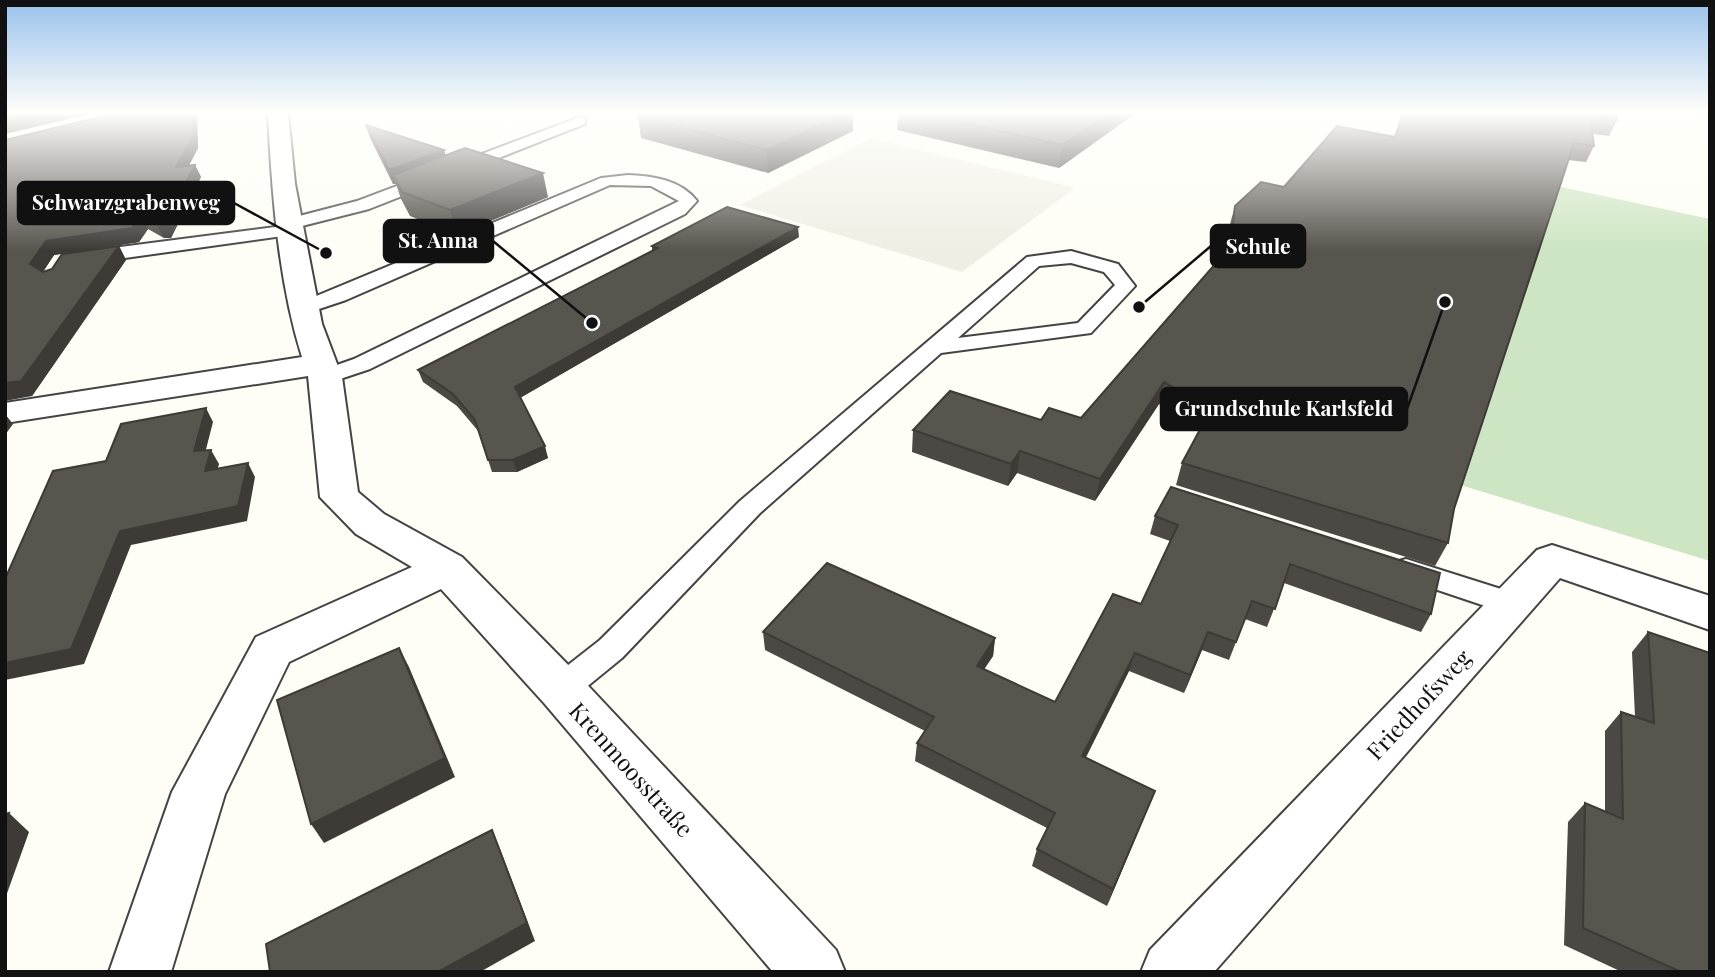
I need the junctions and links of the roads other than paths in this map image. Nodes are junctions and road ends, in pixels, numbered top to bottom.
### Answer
1 (283, 159) edge
2 (483, 159) edge
3 (290, 227) junction
4 (77, 259) edge
5 (304, 307) junction
6 (934, 346) junction
7 (324, 370) junction
8 (5, 413) edge
9 (1383, 561) edge
10 (447, 568) junction
11 (1512, 604) junction
12 (1710, 613) edge
13 (561, 689) junction
14 (139, 972) edge
15 (814, 972) edge
16 (1172, 972) edge

1 - 3 street, Krenmoosstraße
2 - 3 lane
3 - 4 lane
3 - 5 street, Krenmoosstraße
5 - 7 street, Krenmoosstraße
5 - 7 lane
6 - 6 lane
6 - 13 lane
7 - 8 street
7 - 10 street, Krenmoosstraße
9 - 11 lane
10 - 13 street, Krenmoosstraße
10 - 14 street
11 - 12 street, Friedhofsweg
11 - 16 street, Friedhofsweg
13 - 15 street, Krenmoosstraße

